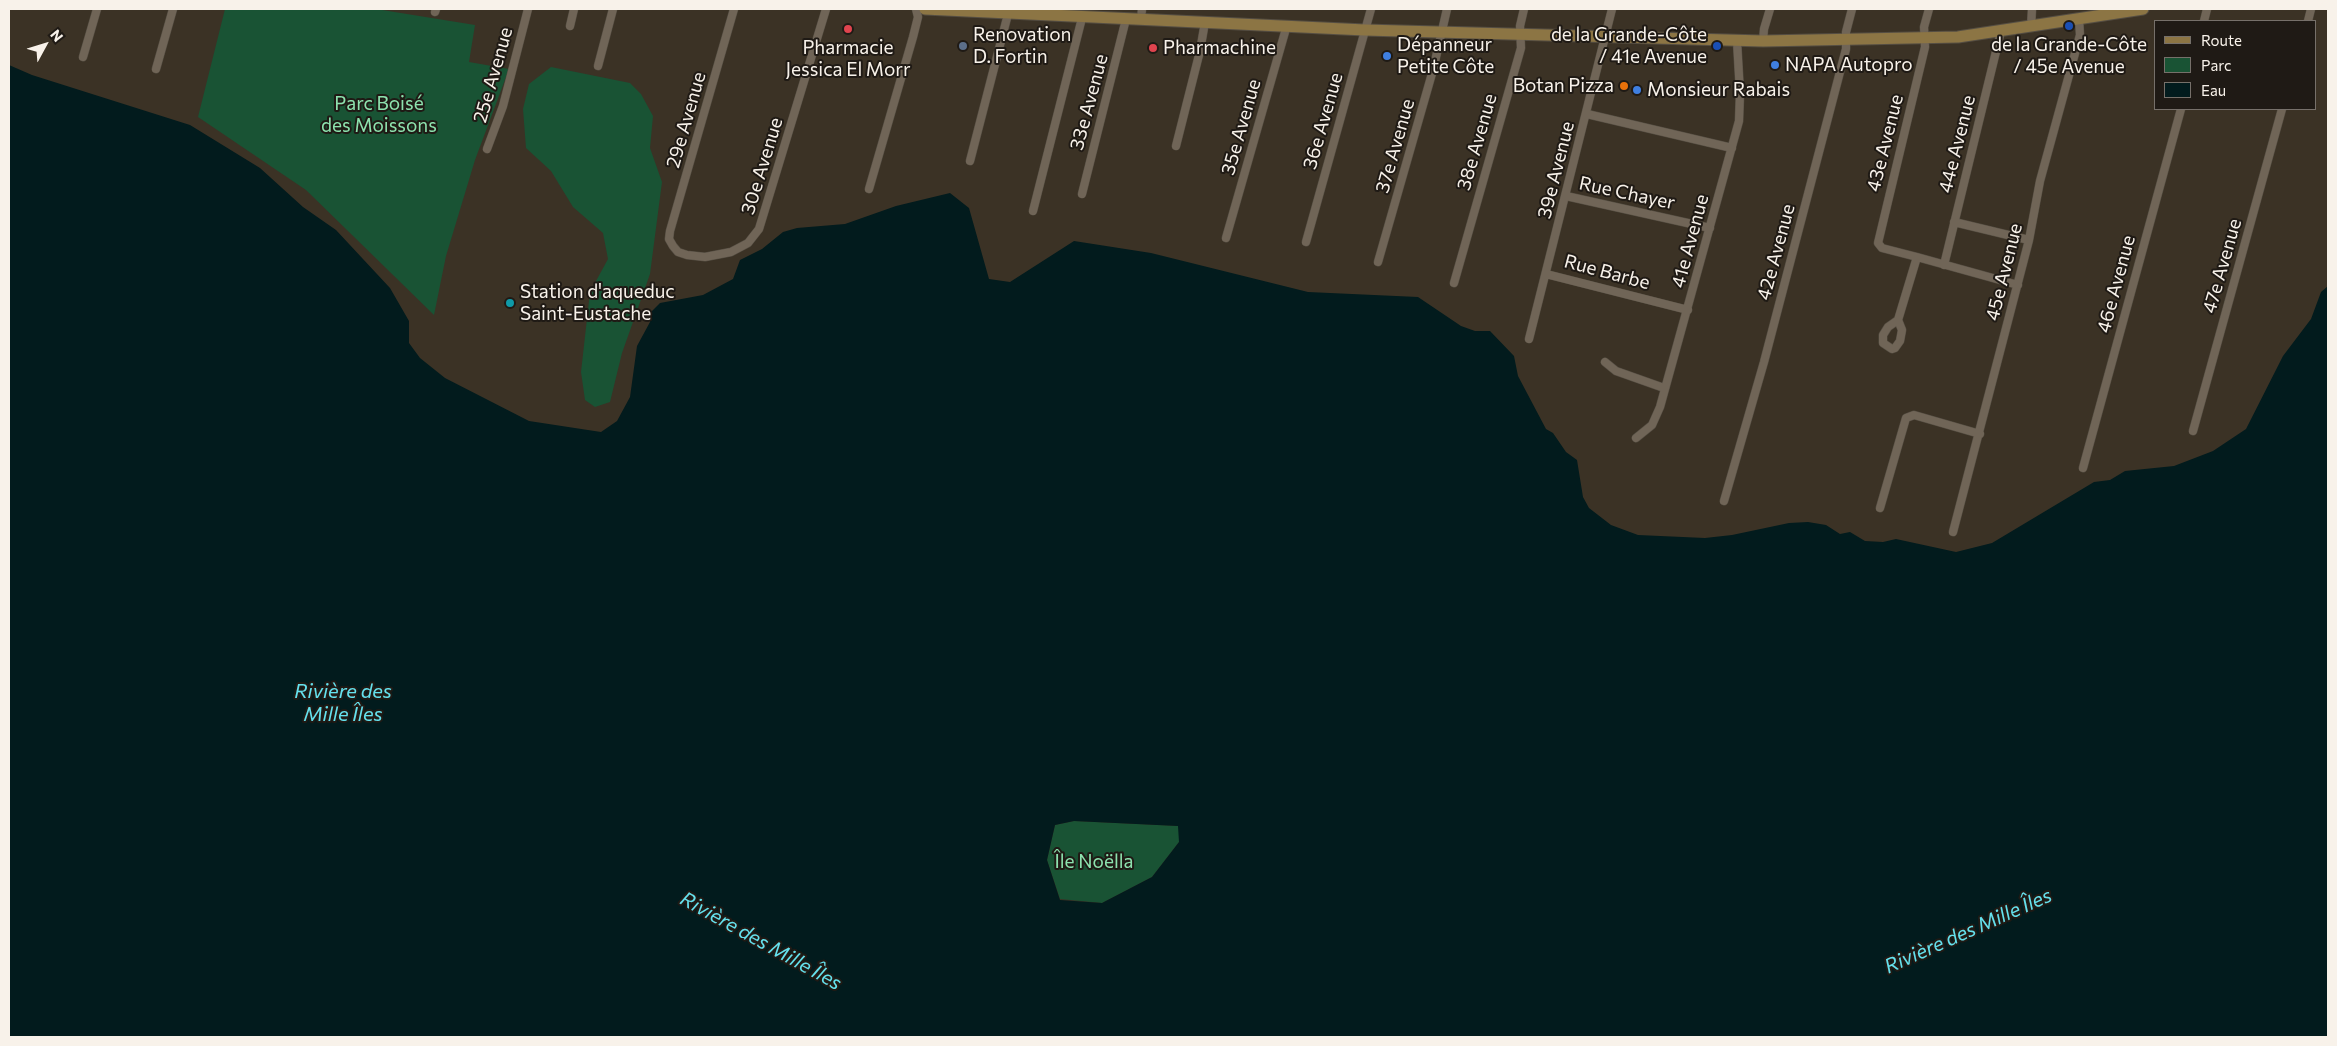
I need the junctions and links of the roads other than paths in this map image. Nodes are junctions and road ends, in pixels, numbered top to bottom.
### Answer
1 (97, 9) edge
2 (173, 9) edge
3 (528, 9) edge
4 (574, 9) edge
5 (613, 9) edge
6 (734, 9) edge
7 (826, 9) edge
8 (916, 9) edge
9 (925, 9) edge
10 (1371, 9) edge
11 (1446, 9) edge
12 (1524, 9) edge
13 (1612, 9) edge
14 (1770, 9) edge
15 (1852, 9) edge
16 (1929, 9) edge
17 (2032, 9) edge
18 (2143, 9) edge
19 (2094, 13) edge
20 (1008, 14) junction
21 (1142, 14) edge
22 (1082, 18) junction
23 (1126, 19) junction
24 (2079, 19) junction
25 (1205, 22) junction
26 (1287, 25) junction
27 (570, 26) dead end
28 (2031, 27) junction
29 (1365, 30) junction
30 (2001, 31) junction
31 (1441, 32) junction
32 (1520, 35) junction
33 (1604, 37) junction
34 (1924, 39) junction
35 (1737, 40) junction
36 (1763, 41) junction
37 (1846, 41) junction
38 (83, 57) dead end
39 (598, 66) dead end
40 (156, 69) dead end
41 (2181, 110) edge
42 (2282, 110) edge
43 (1587, 114) junction
44 (1176, 146) dead end
45 (1732, 148) junction
46 (487, 149) dead end
47 (970, 161) dead end
48 (869, 189) dead end
49 (1082, 194) dead end
50 (1566, 196) junction
51 (1033, 211) dead end
52 (1954, 222) junction
53 (1710, 228) junction
54 (1226, 238) dead end
55 (669, 239) joint
56 (2029, 240) junction
57 (1306, 242) dead end
58 (1917, 257) junction
59 (1378, 262) dead end
60 (1944, 265) junction
61 (1546, 274) junction
62 (1454, 282) dead end
63 (2018, 285) junction
64 (1688, 310) junction
65 (1898, 320) dead end
66 (1529, 339) dead end
67 (1605, 362) dead end
68 (1664, 388) junction
69 (2193, 431) dead end
70 (1980, 434) junction
71 (1636, 438) dead end
72 (2083, 468) dead end
73 (1724, 501) dead end
74 (1880, 508) dead end
75 (1953, 532) dead end

1 - 38 street
2 - 40 street
3 - 46 street, 25e Avenue
4 - 27 street
5 - 39 street
6 - 55 street, 29e Avenue
7 - 55 street, 30e Avenue
8 - 48 street
9 - 20 main road
10 - 29 street, 36e Avenue
11 - 31 street, 37e Avenue
12 - 32 street, 38e Avenue
13 - 33 street, 39e Avenue
14 - 36 street
15 - 37 street, 42e Avenue
16 - 34 street, 43e Avenue
17 - 28 street
18 - 19 main road
19 - 24 main road
20 - 22 main road
20 - 47 street
21 - 23 main road
21 - 25 main road
22 - 23 main road
22 - 51 street
23 - 49 street, 33e Avenue
24 - 28 main road
24 - 56 street, 45e Avenue
25 - 26 main road
25 - 44 street
26 - 29 main road
26 - 54 street, 35e Avenue
28 - 30 main road
29 - 31 main road
29 - 57 street, 36e Avenue
30 - 34 main road
30 - 52 street, 44e Avenue
31 - 32 main road
31 - 59 street, 37e Avenue
32 - 33 main road
32 - 62 street, 38e Avenue
33 - 35 main road
33 - 43 street, 39e Avenue
34 - 37 main road
34 - 58 street, 43e Avenue
35 - 36 main road
35 - 45 street, 41e Avenue
36 - 37 main road
37 - 73 street, 42e Avenue
41 - 72 street, 46e Avenue
42 - 69 street, 47e Avenue
43 - 45 street
43 - 50 street, 39e Avenue
45 - 53 street, 41e Avenue
50 - 53 street, Rue Chayer
50 - 61 street, 39e Avenue
52 - 56 street
52 - 60 street, 44e Avenue
53 - 64 street, 41e Avenue
56 - 63 street, 45e Avenue
58 - 60 street
58 - 65 street
60 - 63 street
61 - 64 street, Rue Barbe
61 - 66 street, 39e Avenue
63 - 70 street, 45e Avenue
64 - 68 street, 41e Avenue
67 - 68 street
68 - 71 street, 41e Avenue
70 - 74 street
70 - 75 street, 45e Avenue

